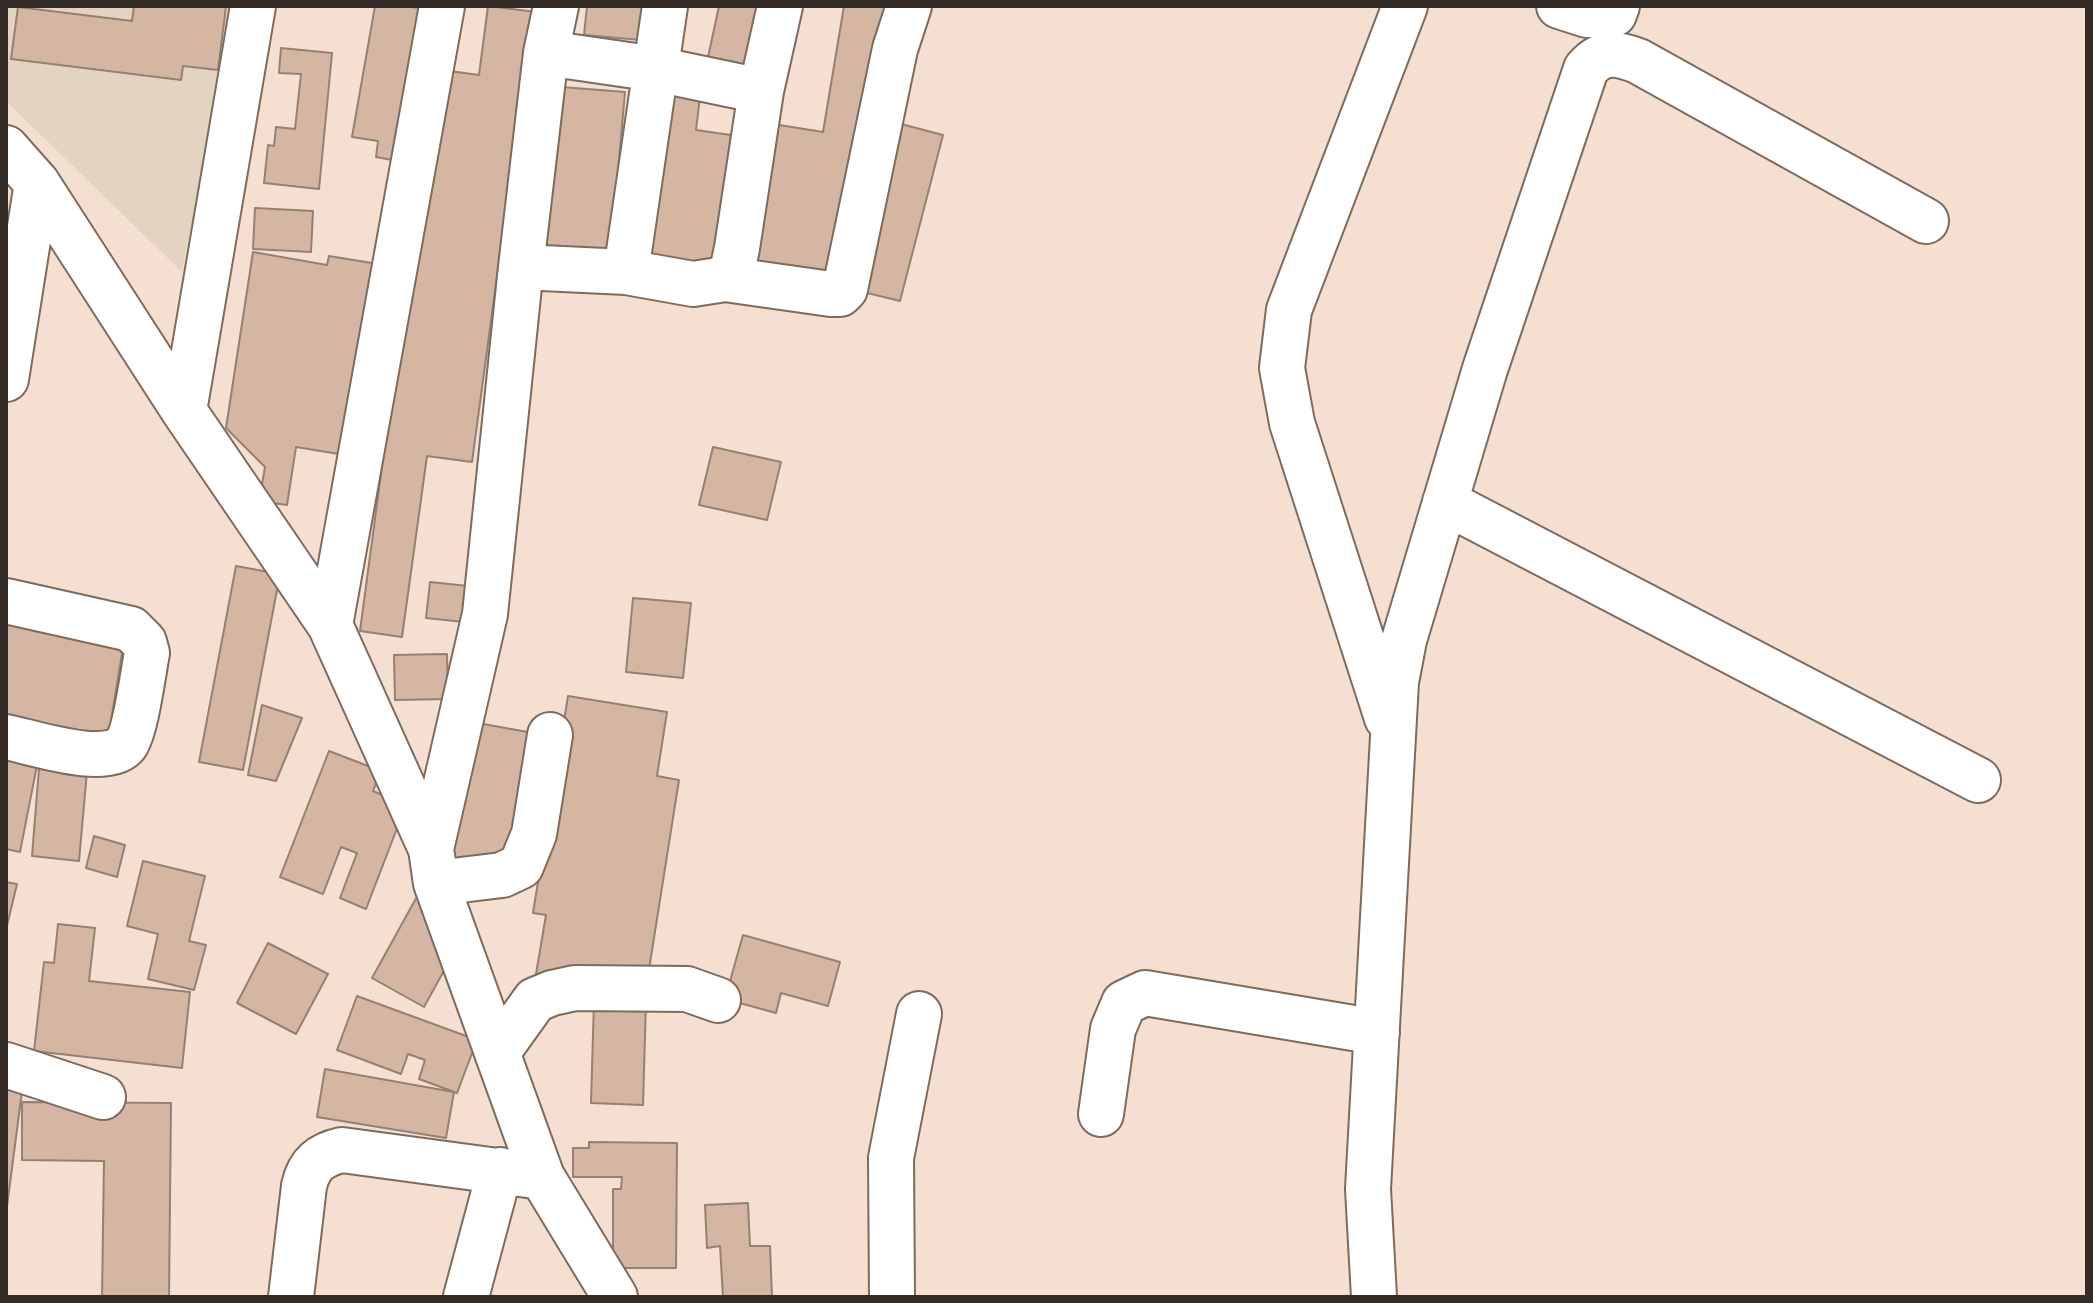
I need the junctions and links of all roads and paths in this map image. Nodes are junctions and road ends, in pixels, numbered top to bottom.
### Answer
1 (253, 6) edge
2 (442, 6) edge
3 (556, 6) edge
4 (665, 6) edge
5 (780, 6) edge
6 (909, 6) edge
7 (1405, 6) edge
8 (1559, 6) edge
9 (1617, 6) edge
10 (546, 53) junction
11 (656, 69) junction
12 (761, 91) junction
13 (6, 148) edge
14 (37, 183) junction
15 (1926, 221) dead end
16 (521, 267) junction
17 (626, 272) junction
18 (725, 279) junction
19 (6, 379) edge
20 (184, 411) junction
21 (1445, 502) junction
22 (6, 601) edge
23 (330, 625) junction
24 (550, 735) dead end
25 (1393, 736) junction
26 (6, 737) edge
27 (1978, 780) dead end
28 (433, 866) junction
29 (718, 1000) dead end
30 (919, 1014) dead end
31 (1377, 1032) junction
32 (497, 1053) junction
33 (6, 1065) edge
34 (103, 1097) dead end
35 (1101, 1114) dead end
36 (521, 1173) junction
37 (291, 1297) edge
38 (466, 1297) edge
39 (615, 1297) edge
40 (892, 1297) edge
41 (1374, 1297) edge

1 - 20 street
2 - 23 street
3 - 10 street
4 - 11 street
5 - 12 street
6 - 18 street
7 - 25 street
8 - 9 street
10 - 11 street
10 - 16 street
11 - 12 street
11 - 17 street
12 - 18 street
13 - 14 street
14 - 19 street
14 - 20 street
15 - 21 street
16 - 17 street
16 - 28 street
17 - 18 street
20 - 23 street
21 - 25 street
21 - 27 street
22 - 26 street
23 - 28 street
24 - 28 street
25 - 31 street
28 - 32 street
29 - 32 street
30 - 40 street
31 - 35 street
31 - 41 street
32 - 36 street
33 - 34 street
36 - 37 street
36 - 38 street
36 - 39 street

